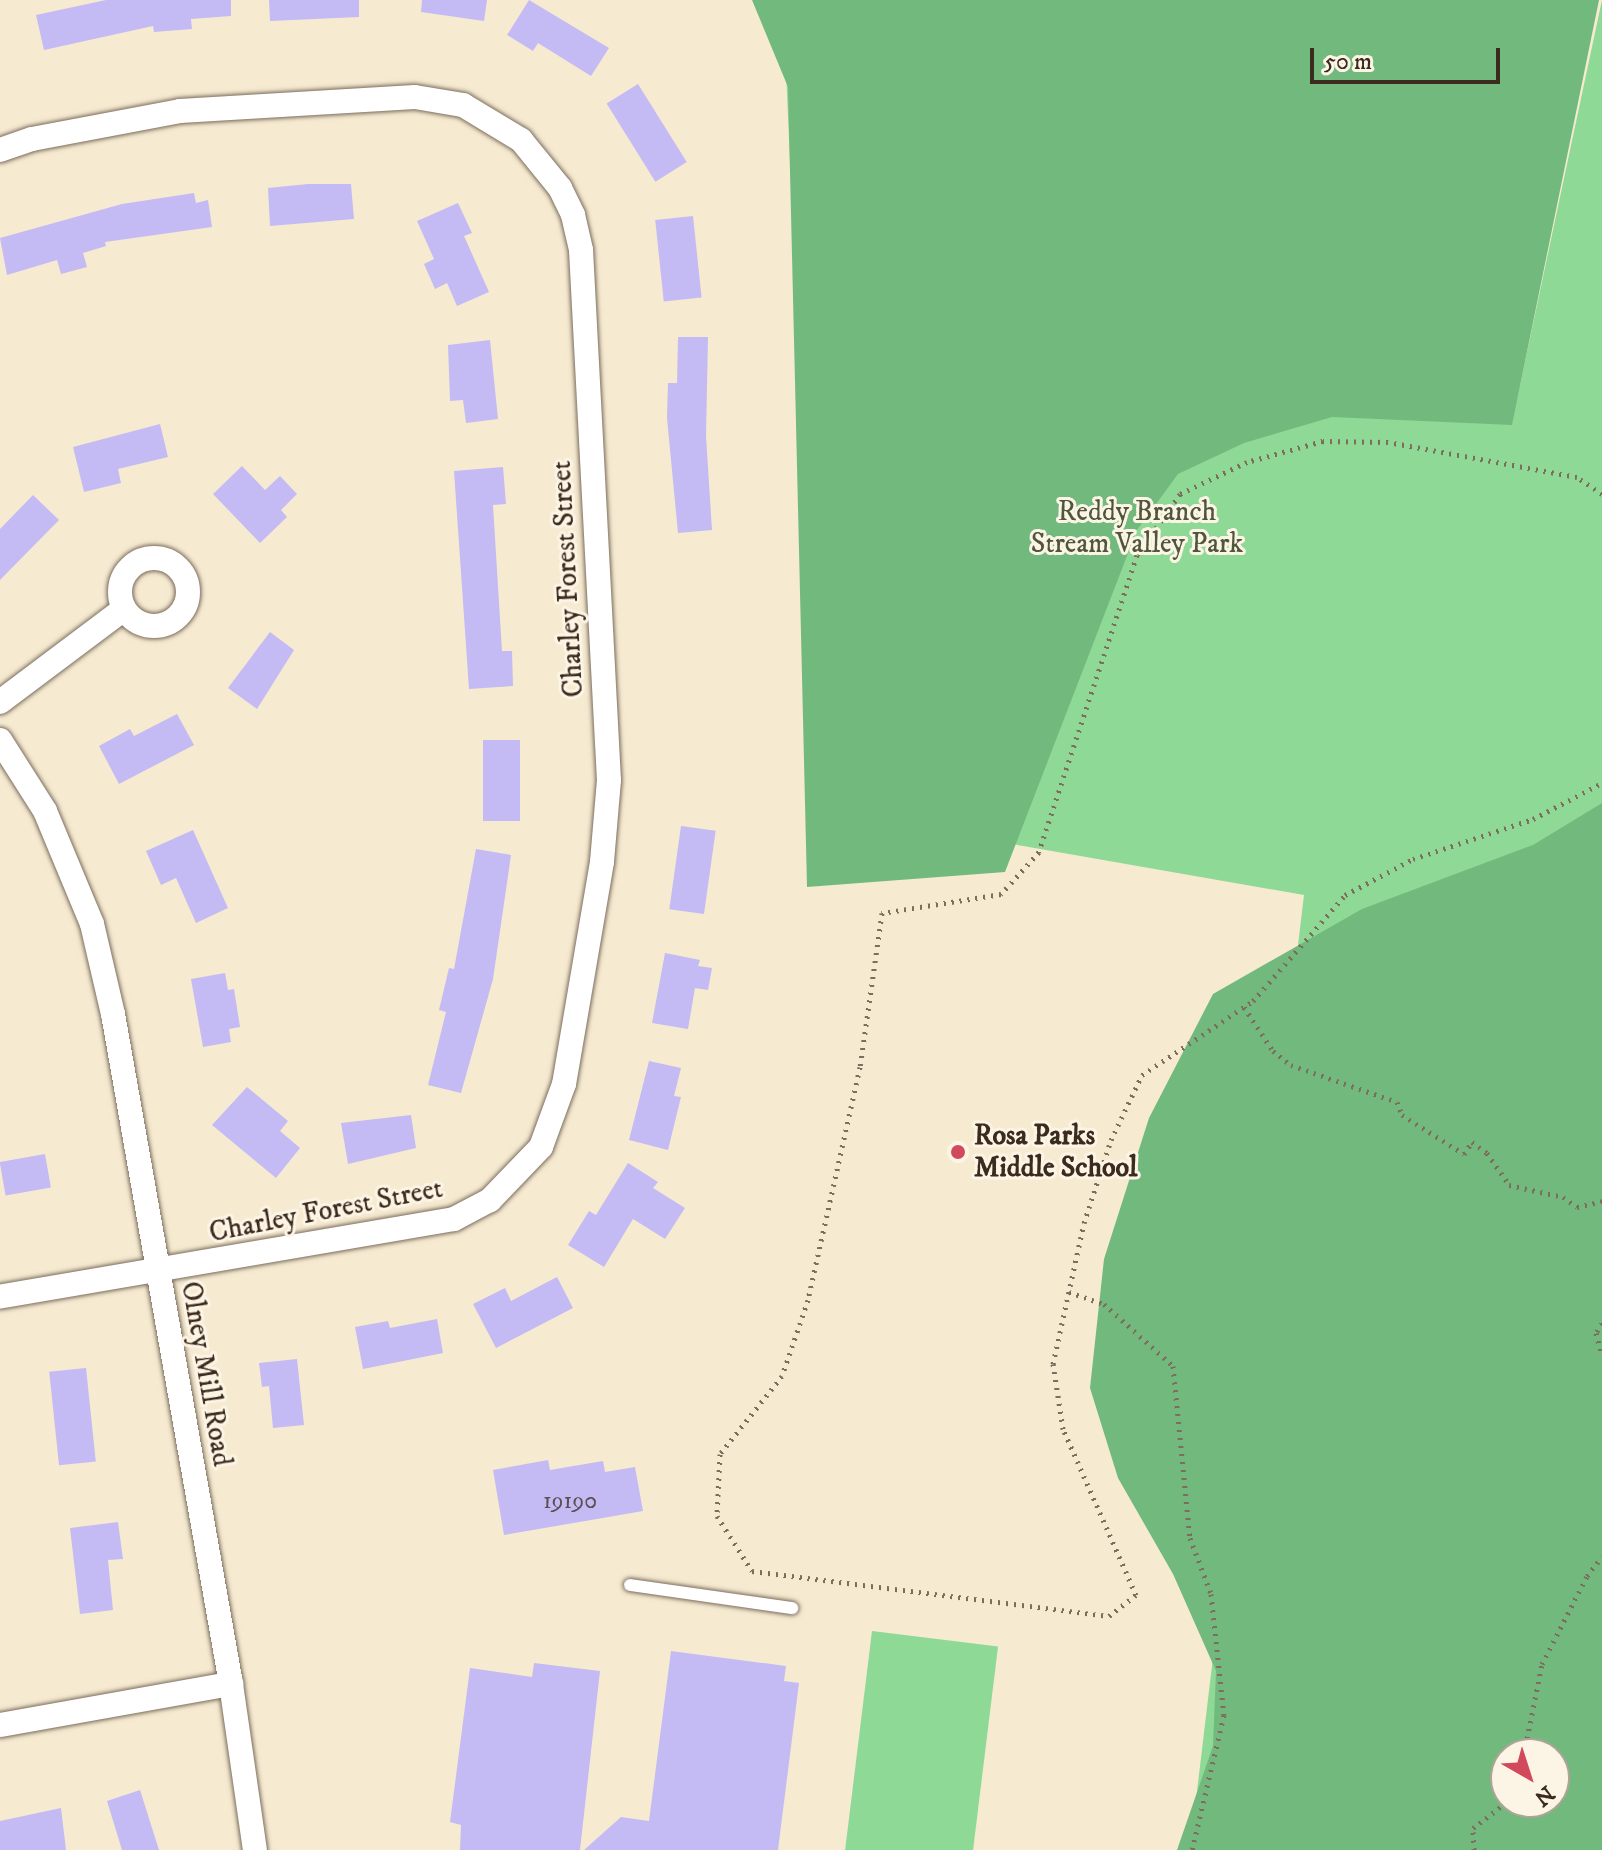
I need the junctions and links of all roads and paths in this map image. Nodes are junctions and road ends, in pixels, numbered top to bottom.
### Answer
1 (0, 150) edge
2 (1602, 494) edge
3 (124, 609) dead end
4 (0, 702) edge
5 (0, 740) edge
6 (1602, 783) edge
7 (1244, 1007) junction
8 (1602, 1201) edge
9 (158, 1274) junction
10 (1069, 1292) junction
11 (0, 1297) edge
12 (1602, 1323) edge
13 (1602, 1355) edge
14 (1602, 1557) edge
15 (630, 1585) dead end
16 (792, 1608) dead end
17 (231, 1684) junction
18 (0, 1725) edge
19 (1527, 1738) edge
20 (1490, 1815) edge
21 (255, 1850) edge
22 (1192, 1850) edge
23 (1474, 1850) edge

1 - 9 street, Charley Forest Street
2 - 10 path
3 - 4 street
5 - 9 street, Olney Mill Road
6 - 7 path
7 - 8 path
7 - 10 path
9 - 11 street, Charley Forest Street
9 - 17 street, Olney Mill Road
10 - 22 path
12 - 13 path
14 - 19 path
15 - 16 lane
17 - 18 street
17 - 21 street, Olney Mill Road
20 - 23 path

